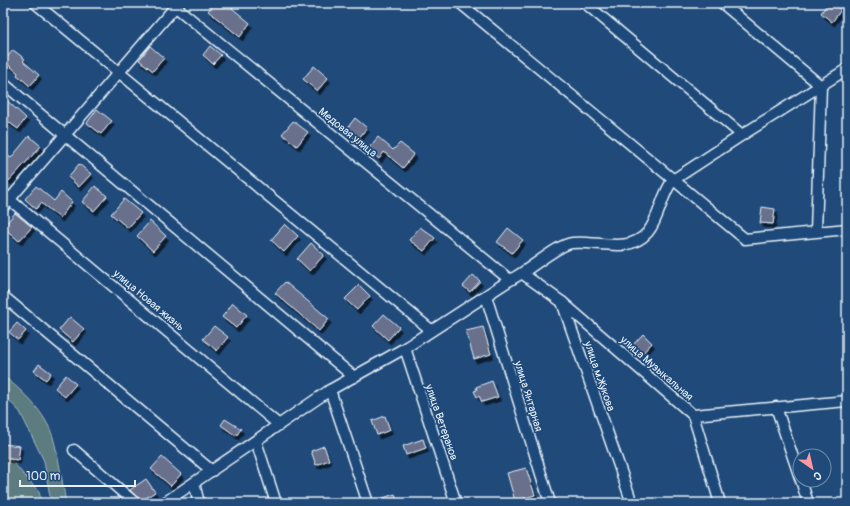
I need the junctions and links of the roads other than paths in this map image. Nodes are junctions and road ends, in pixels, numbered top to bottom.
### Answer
1 (35, 3) edge
2 (460, 3) edge
3 (585, 3) edge
4 (722, 3) edge
5 (173, 5) edge
6 (847, 70) edge
7 (119, 73) junction
8 (3, 83) edge
9 (821, 86) junction
10 (66, 135) junction
11 (742, 135) junction
12 (674, 180) junction
13 (5, 200) edge
14 (847, 229) edge
15 (816, 231) junction
16 (523, 274) junction
17 (510, 280) junction
18 (3, 296) edge
19 (486, 296) junction
20 (562, 302) junction
21 (431, 330) junction
22 (404, 348) junction
23 (354, 377) junction
24 (330, 390) junction
25 (847, 401) edge
26 (776, 407) junction
27 (694, 415) junction
28 (279, 425) junction
29 (256, 441) junction
30 (74, 450) dead end
31 (792, 455) edge
32 (212, 471) junction
33 (194, 483) junction
34 (803, 488) edge
35 (135, 503) edge
36 (164, 503) edge
37 (199, 503) edge
38 (276, 503) edge
39 (368, 503) edge
40 (456, 503) edge
41 (550, 503) edge
42 (632, 503) edge
43 (720, 503) edge
44 (808, 503) edge

1 - 7 street
2 - 12 street
3 - 11 street
4 - 9 street
5 - 7 street
5 - 17 street, Медовая улица
6 - 9 street
7 - 10 street
7 - 21 street
8 - 10 street
9 - 11 street
9 - 15 street
10 - 13 street
10 - 23 street
11 - 12 street
12 - 15 street
12 - 16 street
13 - 28 street, улица Новая жизнь
14 - 15 street
16 - 17 street
16 - 20 street
17 - 19 street
18 - 32 street
19 - 21 street
19 - 41 street, улица Янтарная
20 - 27 street, улица Музыкальная
20 - 42 street, улица м.Жукова
21 - 22 street
22 - 23 street
22 - 40 street, улица Ветеранов
23 - 24 street
24 - 28 street
24 - 39 street
25 - 26 street, улица Музыкальная
26 - 27 street, улица Музыкальная
26 - 31 street
27 - 43 street
28 - 29 street
29 - 32 street
29 - 38 street
30 - 35 street
32 - 33 street
33 - 36 street
33 - 37 street
34 - 44 street

